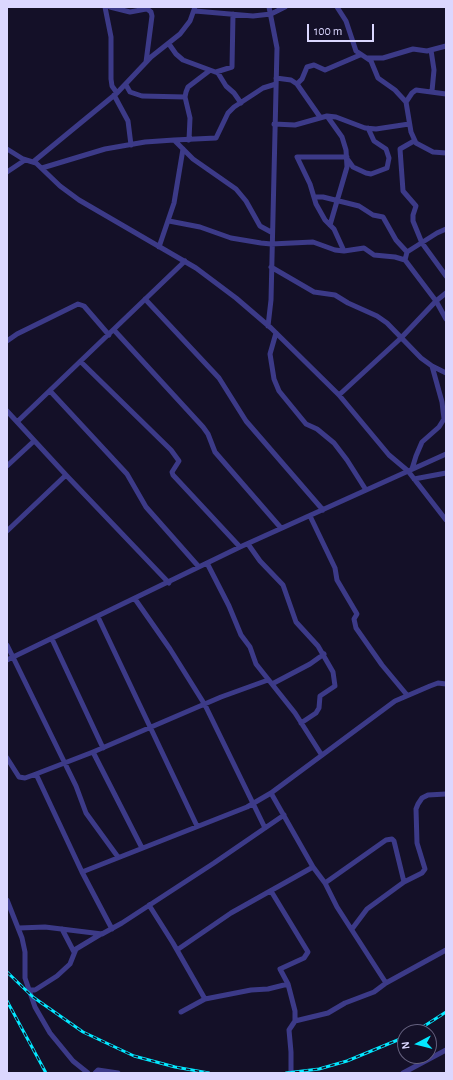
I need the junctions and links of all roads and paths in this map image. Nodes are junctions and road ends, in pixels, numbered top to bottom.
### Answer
1 (105, 7) edge
2 (110, 7) edge
3 (269, 7) edge
4 (285, 7) edge
5 (337, 7) edge
6 (145, 8) edge
7 (195, 9) edge
8 (233, 14) junction
9 (270, 14) junction
10 (169, 44) junction
11 (446, 46) edge
12 (431, 50) junction
13 (360, 54) junction
14 (367, 58) junction
15 (146, 62) junction
16 (209, 71) junction
17 (216, 72) junction
18 (276, 81) junction
19 (297, 84) junction
20 (126, 85) junction
21 (432, 91) junction
22 (116, 94) junction
23 (446, 94) edge
24 (185, 97) junction
25 (241, 102) junction
26 (406, 102) junction
27 (327, 116) junction
28 (320, 118) junction
29 (274, 124) junction
30 (409, 124) junction
31 (368, 128) junction
32 (174, 140) junction
33 (190, 140) junction
34 (414, 141) junction
35 (131, 145) junction
36 (7, 149) edge
37 (183, 149) junction
38 (446, 153) edge
39 (347, 158) junction
40 (25, 160) junction
41 (33, 162) junction
42 (42, 168) junction
43 (7, 172) edge
44 (314, 197) junction
45 (337, 201) junction
46 (169, 221) junction
47 (330, 225) junction
48 (446, 229) edge
49 (271, 232) junction
50 (422, 243) junction
51 (271, 244) junction
52 (159, 247) junction
53 (344, 251) junction
54 (407, 252) junction
55 (405, 260) junction
56 (185, 261) junction
57 (270, 267) junction
58 (446, 276) edge
59 (446, 293) edge
60 (145, 300) junction
61 (436, 301) junction
62 (446, 319) edge
63 (268, 326) junction
64 (114, 330) junction
65 (276, 333) junction
66 (109, 335) junction
67 (401, 338) junction
68 (7, 341) edge
69 (81, 362) junction
70 (432, 366) junction
71 (446, 373) edge
72 (51, 392) junction
73 (339, 395) junction
74 (7, 411) edge
75 (17, 422) junction
76 (34, 441) junction
77 (446, 454) edge
78 (7, 466) edge
79 (410, 470) junction
80 (446, 474) edge
81 (66, 475) junction
82 (414, 479) junction
83 (366, 490) junction
84 (324, 510) junction
85 (310, 516) junction
86 (446, 520) edge
87 (281, 528) junction
88 (7, 531) edge
89 (248, 544) junction
90 (240, 547) junction
91 (207, 563) junction
92 (199, 567) junction
93 (169, 582) junction
94 (135, 599) junction
95 (98, 617) junction
96 (52, 639) junction
97 (7, 645) edge
98 (324, 654) junction
99 (13, 658) junction
100 (7, 660) edge
101 (270, 682) junction
102 (446, 684) edge
103 (407, 695) junction
104 (205, 705) junction
105 (301, 723) junction
106 (151, 727) junction
107 (103, 748) junction
108 (93, 752) junction
109 (321, 754) junction
110 (7, 758) edge
111 (64, 762) junction
112 (36, 774) junction
113 (271, 793) junction
114 (446, 794) edge
115 (254, 803) junction
116 (284, 815) junction
117 (197, 826) junction
118 (265, 828) junction
119 (142, 848) junction
120 (118, 857) junction
121 (313, 867) junction
122 (82, 872) junction
123 (404, 882) junction
124 (325, 883) junction
125 (271, 891) junction
126 (7, 900) edge
127 (149, 905) junction
128 (19, 928) junction
129 (62, 929) junction
130 (112, 929) junction
131 (352, 929) junction
132 (102, 934) junction
133 (177, 950) junction
134 (446, 950) edge
135 (74, 952) junction
136 (386, 983) junction
137 (288, 984) junction
138 (29, 990) junction
139 (205, 999) junction
140 (182, 1012) dead end
141 (295, 1021) junction
142 (446, 1050) edge
143 (83, 1069) junction
144 (96, 1071) edge
145 (88, 1073) edge
146 (118, 1073) edge
147 (291, 1073) edge
148 (403, 1073) edge

1 - 22 street
2 - 6 street
3 - 9 street
4 - 9 street
5 - 13 street
6 - 15 street
7 - 8 street
7 - 10 street
8 - 9 street
8 - 17 street
9 - 18 street
10 - 15 street
10 - 16 street
11 - 12 street
12 - 14 street
12 - 21 street
13 - 14 street
13 - 19 street
14 - 26 street
15 - 20 street
16 - 17 street
16 - 24 street
17 - 25 street
18 - 19 street
18 - 25 street
18 - 29 street
19 - 28 street
20 - 22 street
20 - 24 street
21 - 23 street
21 - 26 street
22 - 35 street
22 - 41 street
24 - 33 street
25 - 33 street
26 - 30 street
27 - 28 street
27 - 31 street
27 - 39 street
28 - 29 street
29 - 49 street
30 - 31 street
30 - 34 street
31 - 39 street
32 - 33 street
32 - 35 street
32 - 37 street
34 - 38 street
34 - 50 street
35 - 42 street
36 - 40 street
37 - 46 street
37 - 49 street
39 - 44 street
39 - 45 street
40 - 41 street
40 - 43 street
41 - 42 street
42 - 52 street
44 - 45 street
44 - 47 street
45 - 47 street
45 - 54 street
46 - 51 street
46 - 52 street
47 - 53 street
48 - 50 street
49 - 51 street
50 - 54 street
50 - 58 street
51 - 53 street
51 - 57 street
52 - 56 street
53 - 55 street
54 - 55 street
55 - 61 street
56 - 60 street
56 - 63 street
57 - 63 street
57 - 67 street
59 - 61 street
60 - 64 street
60 - 84 street
61 - 62 street
61 - 67 street
63 - 65 street
64 - 66 street
64 - 87 street
65 - 73 street
65 - 83 street
66 - 68 street
66 - 69 street
67 - 70 street
67 - 73 street
69 - 72 street
69 - 90 street
70 - 71 street
70 - 79 street
72 - 75 street
72 - 92 street
73 - 79 street
74 - 75 street
75 - 76 street
76 - 78 street
76 - 81 street
77 - 79 street
79 - 82 street
79 - 83 street
80 - 82 street
81 - 88 street
81 - 93 street
82 - 86 street
83 - 84 street
84 - 85 street
85 - 87 street
85 - 103 street
87 - 89 street
89 - 90 street
89 - 98 street
90 - 91 street
91 - 92 street
91 - 101 street
92 - 93 street
93 - 94 street
94 - 95 street
94 - 104 street
95 - 96 street
95 - 106 street
96 - 99 street
96 - 107 street
97 - 99 street
98 - 101 street
98 - 105 street
99 - 100 street
99 - 111 street
101 - 104 street
101 - 105 street
102 - 103 street
103 - 109 street
104 - 106 street
104 - 115 street
105 - 109 street
106 - 107 street
106 - 117 street
107 - 108 street
108 - 111 street
108 - 119 street
109 - 113 street
110 - 112 street
111 - 112 street
111 - 120 street
112 - 122 street
113 - 115 street
113 - 116 street
114 - 123 street
115 - 117 street
115 - 118 street
116 - 118 street
116 - 121 street
117 - 119 street
118 - 127 street
119 - 120 street
120 - 122 street
121 - 124 street
121 - 125 street
122 - 130 street
123 - 124 street
123 - 131 street
124 - 131 street
125 - 133 street
125 - 137 street
126 - 128 street
127 - 130 street
127 - 133 street
128 - 129 street
128 - 138 street
129 - 132 street
129 - 135 street
130 - 132 street
131 - 136 street
132 - 135 street
133 - 139 street
134 - 136 street
135 - 138 street
136 - 141 street
137 - 139 street
137 - 141 street
138 - 143 street
139 - 140 street
141 - 147 street
142 - 148 street
143 - 144 street
143 - 145 street
144 - 146 street

